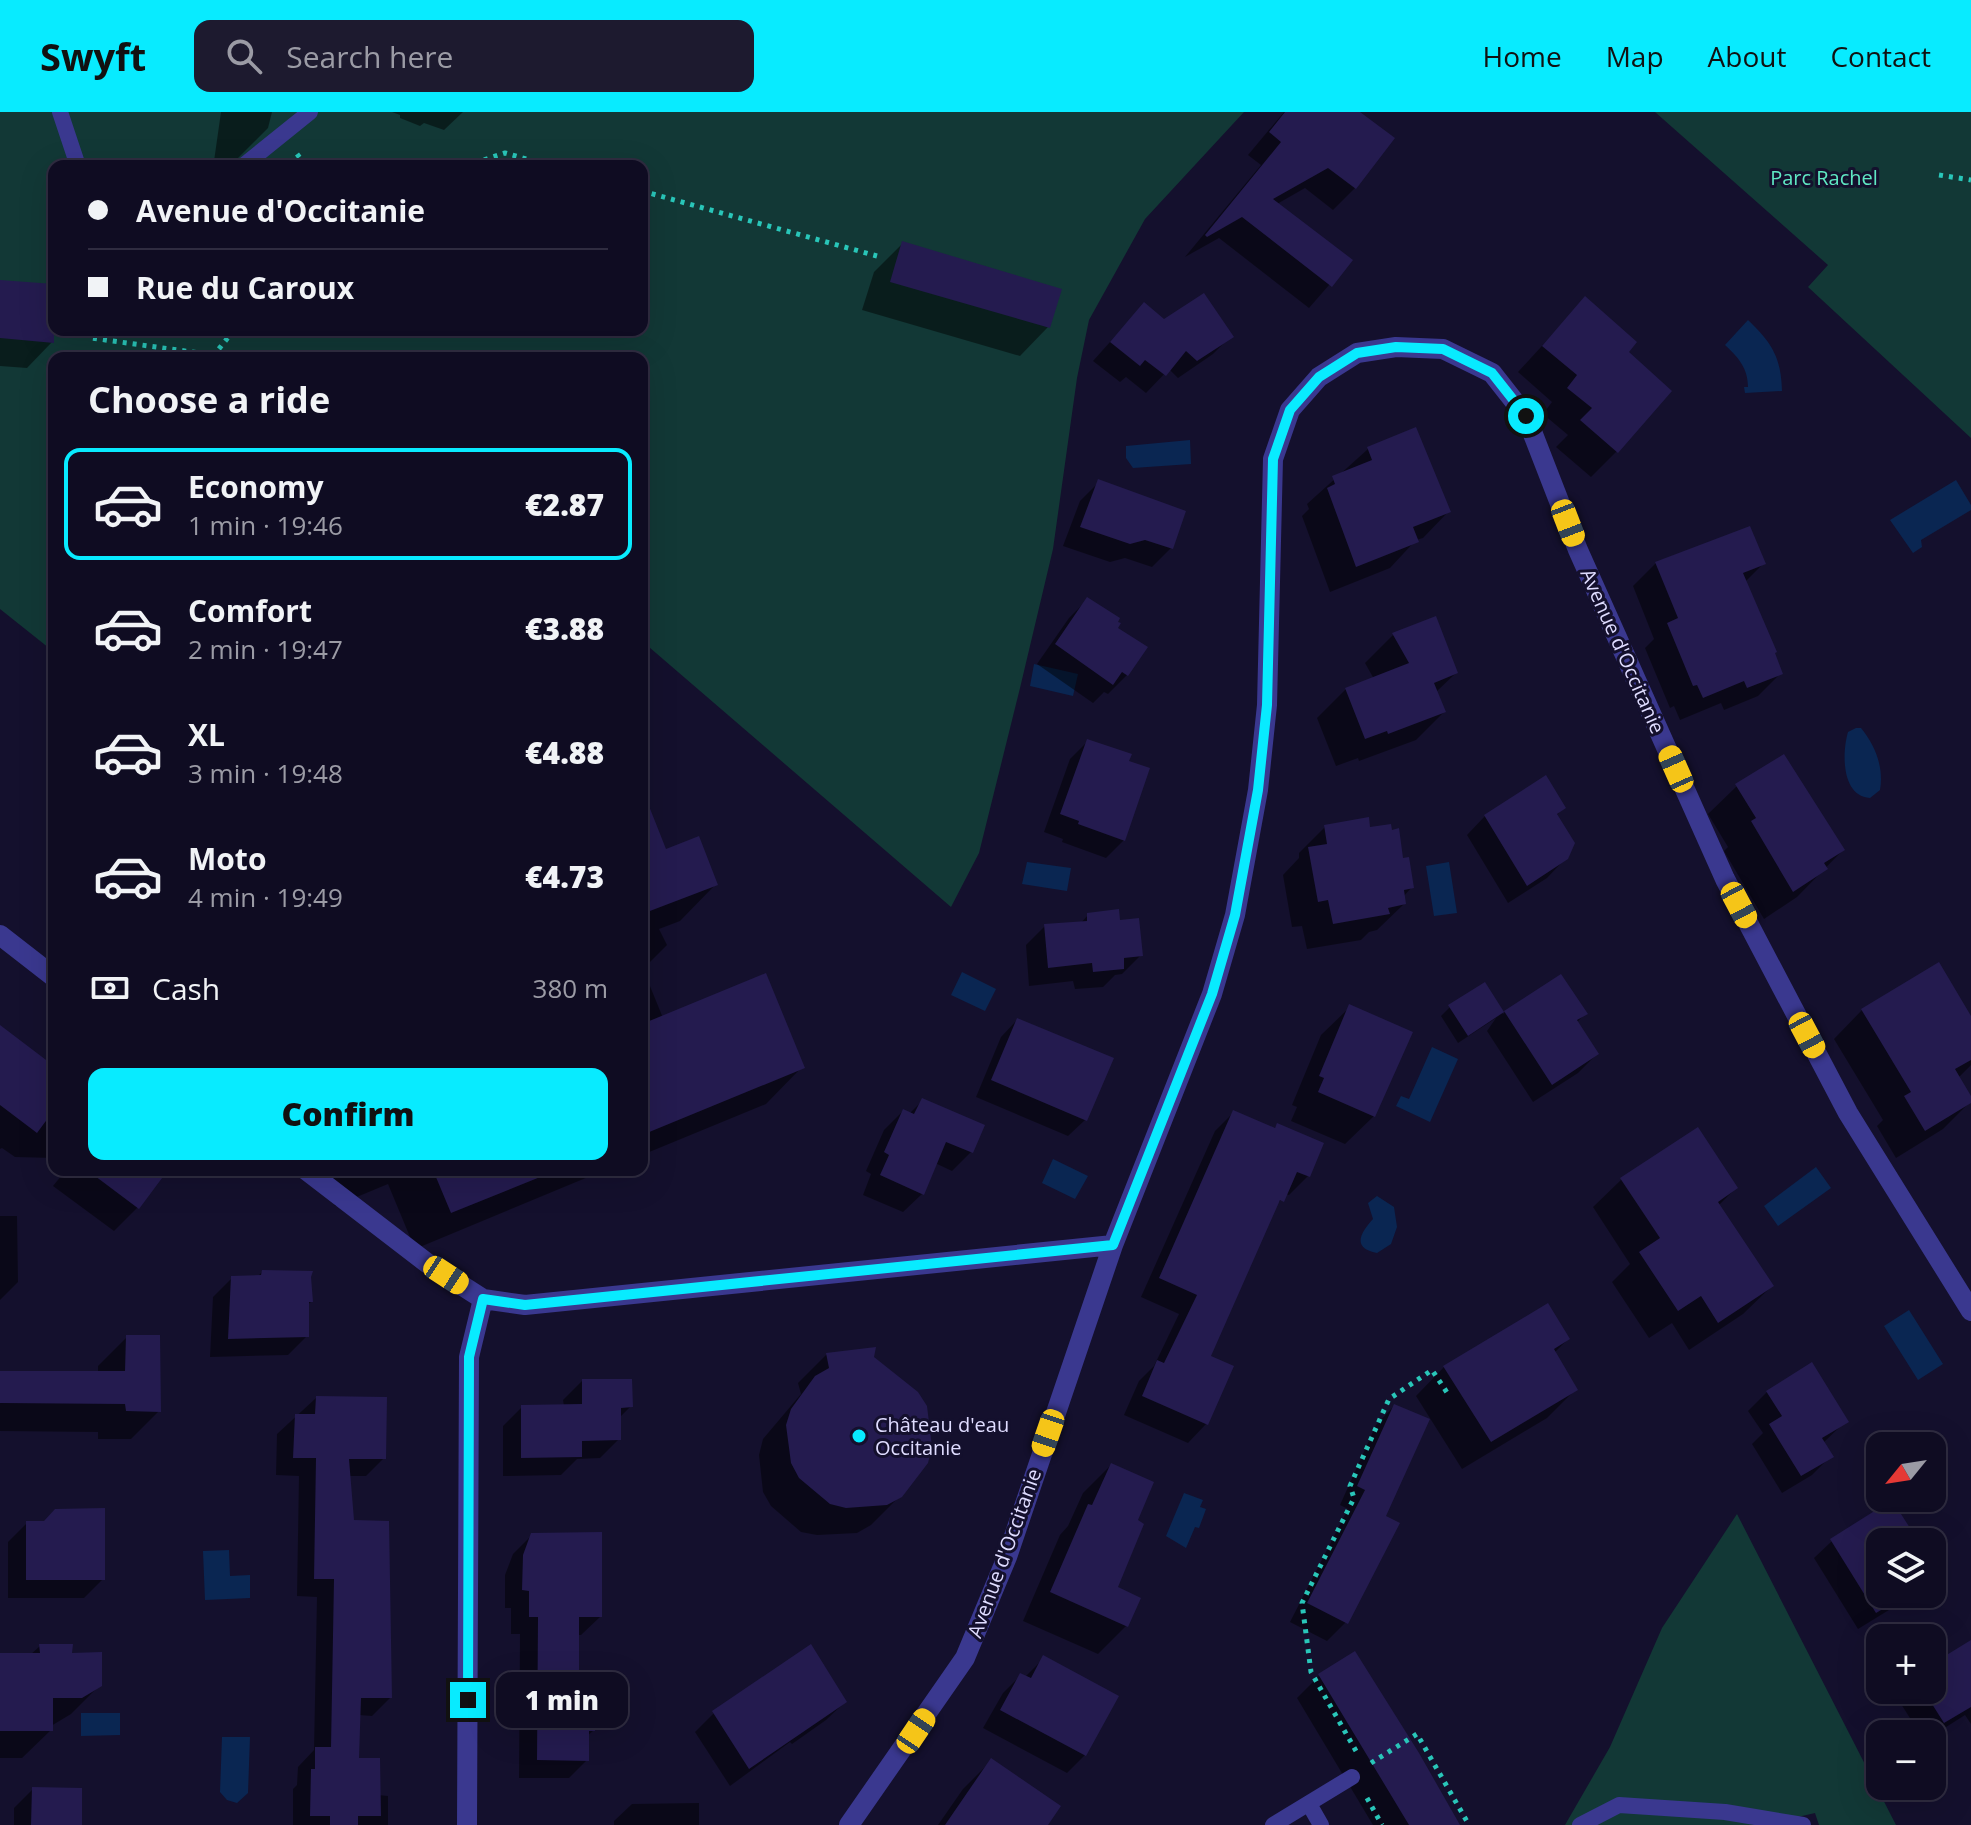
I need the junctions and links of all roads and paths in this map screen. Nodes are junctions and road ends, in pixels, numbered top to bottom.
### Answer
1 (60, 112) edge
2 (310, 112) edge
3 (76, 160) edge
4 (250, 160) edge
5 (483, 160) edge
6 (530, 160) edge
7 (1939, 175) dead end
8 (1971, 180) edge
9 (648, 193) edge
10 (877, 256) dead end
11 (91, 336) edge
12 (229, 336) edge
13 (192, 352) edge
14 (216, 352) edge
15 (0, 935) edge
16 (48, 972) edge
17 (314, 1176) edge
18 (1113, 1245) junction
19 (483, 1299) junction
20 (1971, 1311) edge
21 (1448, 1394) dead end
22 (1357, 1753) dead end
23 (1358, 1772) joint
24 (1364, 1791) dead end
25 (1309, 1804) junction
26 (467, 1825) edge
27 (849, 1825) edge
28 (1273, 1825) edge
29 (1321, 1825) edge
30 (1382, 1825) edge
31 (1469, 1825) edge
32 (1580, 1825) edge
33 (1803, 1825) edge

1 - 3 lane
2 - 4 lane
5 - 6 path
7 - 8 path
9 - 10 path
11 - 13 path
12 - 14 path
15 - 16 street
17 - 19 street
18 - 19 street
18 - 20 street, Avenue d'Occitanie
18 - 27 street, Avenue d'Occitanie
19 - 26 street
21 - 22 path
23 - 25 lane
23 - 31 path
24 - 30 path
25 - 28 lane
25 - 29 lane
32 - 33 lane

